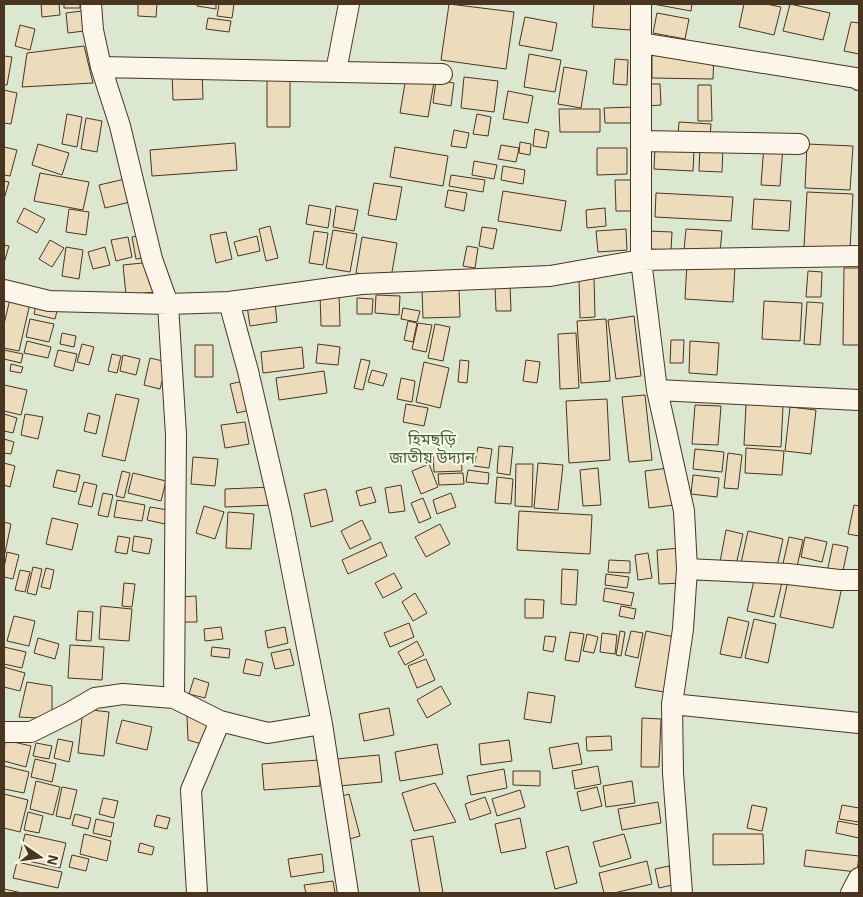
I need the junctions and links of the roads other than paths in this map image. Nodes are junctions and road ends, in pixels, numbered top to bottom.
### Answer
1 (91, 4) edge
2 (349, 4) edge
3 (641, 4) edge
4 (641, 43) junction
5 (101, 67) junction
6 (336, 71) junction
7 (442, 74) dead end
8 (859, 80) edge
9 (641, 141) junction
10 (799, 144) dead end
11 (859, 256) edge
12 (641, 260) junction
13 (4, 290) edge
14 (229, 302) junction
15 (168, 304) junction
16 (657, 390) junction
17 (859, 400) edge
18 (687, 569) junction
19 (859, 580) edge
20 (174, 698) junction
21 (672, 704) junction
22 (220, 721) junction
23 (859, 723) edge
24 (322, 724) junction
25 (4, 732) edge
26 (859, 878) edge
27 (197, 893) edge
28 (348, 893) edge
29 (682, 893) edge
30 (852, 893) edge

1 - 5 street
2 - 6 street
3 - 4 street
4 - 8 street
4 - 9 street
5 - 6 street
5 - 15 street
6 - 7 street
9 - 10 street
9 - 12 street
11 - 12 street
12 - 14 street
12 - 16 street
13 - 15 street
14 - 15 street
14 - 24 street
15 - 20 street
16 - 17 street
16 - 18 street
18 - 19 street
18 - 21 street
20 - 22 street
20 - 25 street
21 - 23 street
21 - 29 street
22 - 24 street
22 - 27 street
24 - 28 street
26 - 30 street

